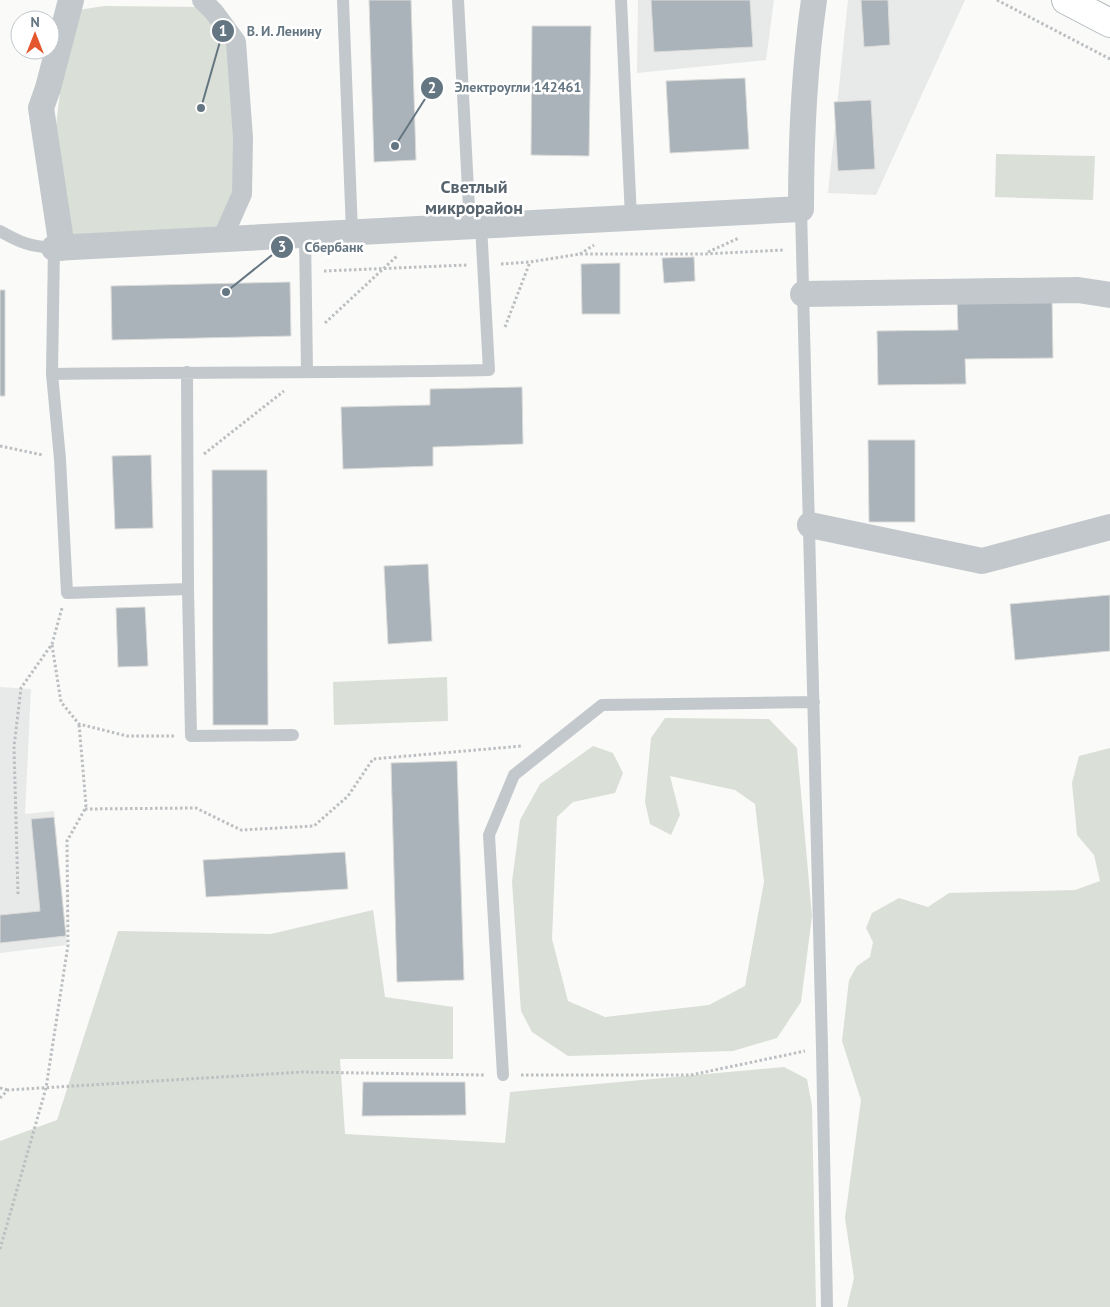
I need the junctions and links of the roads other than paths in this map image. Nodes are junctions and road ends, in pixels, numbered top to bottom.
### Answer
1 (71, 0) edge
2 (202, 0) edge
3 (343, 0) edge
4 (458, 0) edge
5 (621, 0) edge
6 (814, 0) edge
7 (1066, 0) edge
8 (1110, 23) edge
9 (801, 209) junction
10 (631, 218) junction
11 (476, 226) junction
12 (0, 231) edge
13 (352, 232) junction
14 (305, 235) junction
15 (222, 239) junction
16 (58, 248) junction
17 (803, 294) junction
18 (1110, 295) edge
19 (187, 372) junction
20 (308, 372) junction
21 (52, 374) junction
22 (810, 525) junction
23 (1110, 527) edge
24 (188, 588) junction
25 (814, 702) junction
26 (292, 735) dead end
27 (503, 1075) road end
28 (827, 1307) edge

1 - 16 street
2 - 15 street
3 - 13 lane
4 - 11 lane
5 - 10 lane
6 - 9 street
7 - 8 main road
9 - 10 street
9 - 17 lane
10 - 11 street
11 - 13 street
11 - 20 lane
12 - 16 lane
13 - 14 street
14 - 15 street
14 - 20 lane
15 - 16 street
16 - 21 lane
17 - 18 street
17 - 22 lane
19 - 20 lane
19 - 21 lane
19 - 24 lane
21 - 24 lane
22 - 23 street
22 - 25 lane
24 - 26 lane
25 - 27 lane
25 - 28 lane

